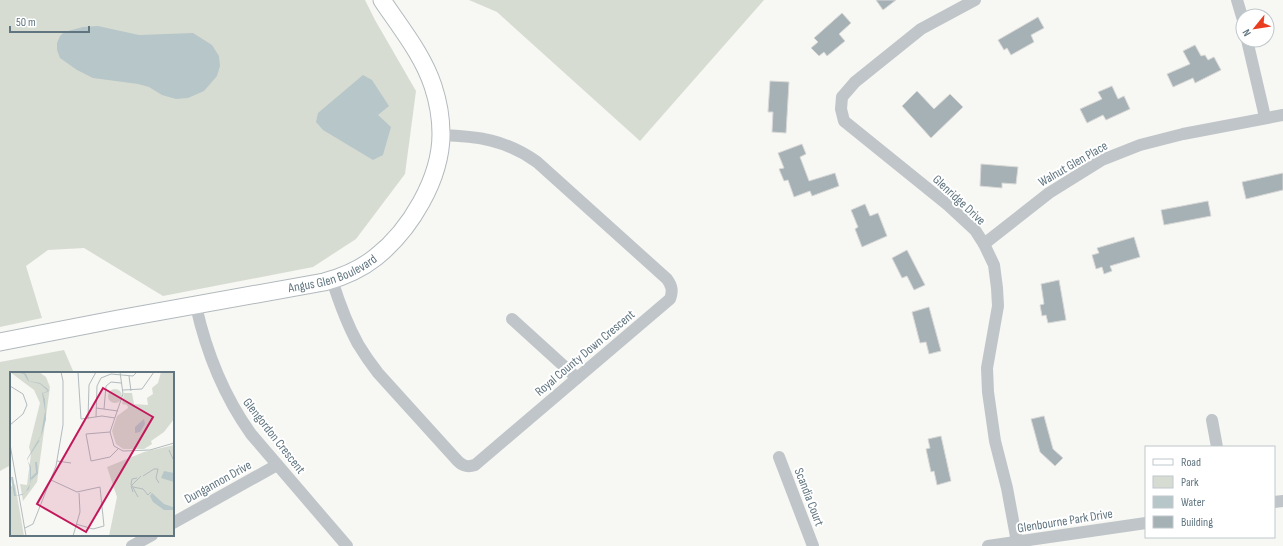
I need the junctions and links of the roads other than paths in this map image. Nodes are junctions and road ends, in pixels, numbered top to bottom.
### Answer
1 (382, 0) edge
2 (975, 0) edge
3 (1250, 48) edge
4 (1283, 115) edge
5 (1265, 117) junction
6 (441, 135) junction
7 (984, 244) junction
8 (332, 280) junction
9 (196, 306) junction
10 (512, 319) dead end
11 (0, 342) edge
12 (577, 378) junction
13 (1212, 420) dead end
14 (1217, 446) edge
15 (779, 457) dead end
16 (277, 464) junction
17 (174, 522) edge
18 (1145, 523) edge
19 (150, 536) edge
20 (1017, 542) junction
21 (132, 546) edge
22 (346, 546) edge
23 (813, 546) edge
24 (988, 546) edge

1 - 6 street, Angus Glen Boulevard
2 - 7 street, Glenridge Drive
3 - 5 street
4 - 5 street, Walnut Glen Place
5 - 7 street, Walnut Glen Place
6 - 8 street, Angus Glen Boulevard
6 - 12 street, Royal County Down Crescent
7 - 20 street, Glenridge Drive
8 - 9 street, Angus Glen Boulevard
8 - 12 street, Royal County Down Crescent
9 - 11 street, Angus Glen Boulevard
9 - 16 street, Glengordon Crescent
10 - 12 street
13 - 14 street
15 - 23 street, Scandia Court
16 - 17 street, Dungannon Drive
16 - 22 street, Glengordon Crescent
18 - 20 street, Glenbourne Park Drive
19 - 21 street
20 - 24 street, Glenbourne Park Drive

